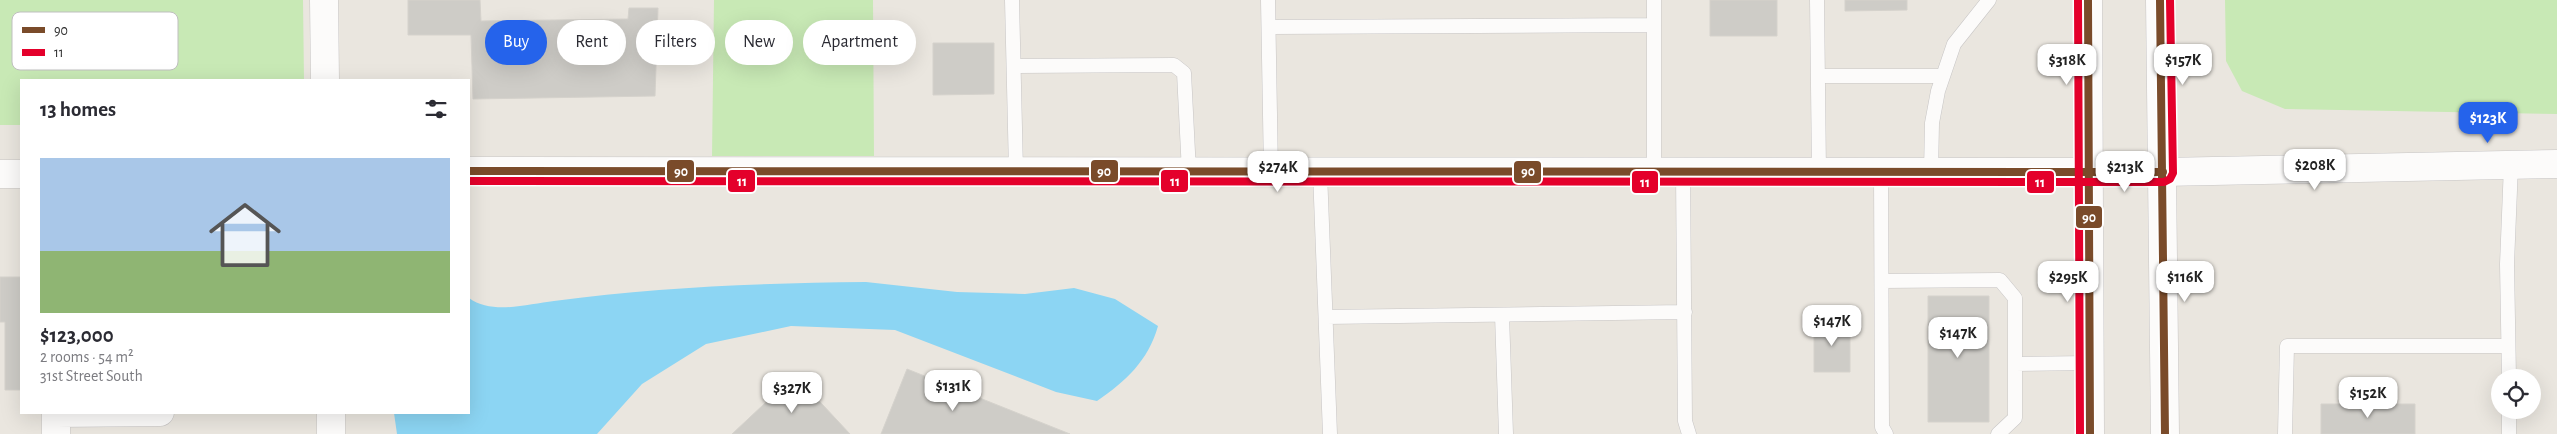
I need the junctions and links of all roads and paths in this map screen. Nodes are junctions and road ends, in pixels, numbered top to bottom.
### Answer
1 (324, 0) edge
2 (1012, 0) edge
3 (1268, 0) edge
4 (1654, 0) edge
5 (1817, 0) edge
6 (1989, 0) edge
7 (2088, 0) edge
8 (2160, 0) edge
9 (1654, 25) junction
10 (1268, 27) junction
11 (1014, 66) junction
12 (1818, 76) junction
13 (1943, 76) junction
14 (325, 79) edge
15 (2557, 164) edge
16 (2511, 165) junction
17 (470, 171) edge
18 (1016, 171) junction
19 (1189, 172) junction
20 (1270, 172) junction
21 (1320, 172) junction
22 (1654, 172) junction
23 (1683, 172) junction
24 (1819, 172) junction
25 (1882, 172) junction
26 (1931, 172) junction
27 (2088, 172) junction
28 (2163, 172) junction
29 (0, 174) edge
30 (20, 174) edge
31 (1882, 281) junction
32 (1684, 312) junction
33 (1502, 315) junction
34 (1326, 317) junction
35 (2508, 346) junction
36 (2089, 363) junction
37 (2015, 364) junction
38 (2508, 369) edge
39 (56, 414) edge
40 (331, 414) edge
41 (2509, 419) edge
42 (56, 434) edge
43 (332, 434) edge
44 (1330, 434) edge
45 (1506, 434) edge
46 (1689, 434) edge
47 (1886, 434) edge
48 (1998, 434) edge
49 (2090, 434) edge
50 (2165, 434) edge
51 (2285, 434) edge
52 (2509, 434) edge

1 - 14 street
2 - 11 lane
3 - 10 lane
4 - 9 lane
5 - 12 lane
6 - 13 lane
7 - 27 street
8 - 28 street
9 - 10 lane
9 - 22 lane
10 - 20 lane
11 - 18 lane
11 - 19 lane
12 - 13 lane
12 - 24 lane
13 - 26 lane
15 - 16 street
16 - 28 street
16 - 35 lane
17 - 18 street
18 - 19 street
19 - 20 street
20 - 21 street
21 - 22 street
21 - 34 lane
22 - 23 street
23 - 24 street
23 - 32 lane
24 - 25 street
25 - 26 street
25 - 31 lane
26 - 27 street
27 - 28 street
27 - 36 street
28 - 50 street
29 - 30 street
31 - 37 lane
31 - 47 lane
32 - 33 lane
32 - 46 lane
33 - 34 lane
33 - 45 lane
34 - 44 lane
35 - 38 lane
35 - 51 lane
36 - 37 lane
36 - 49 street
37 - 48 lane
39 - 42 street
40 - 43 street
41 - 52 lane

